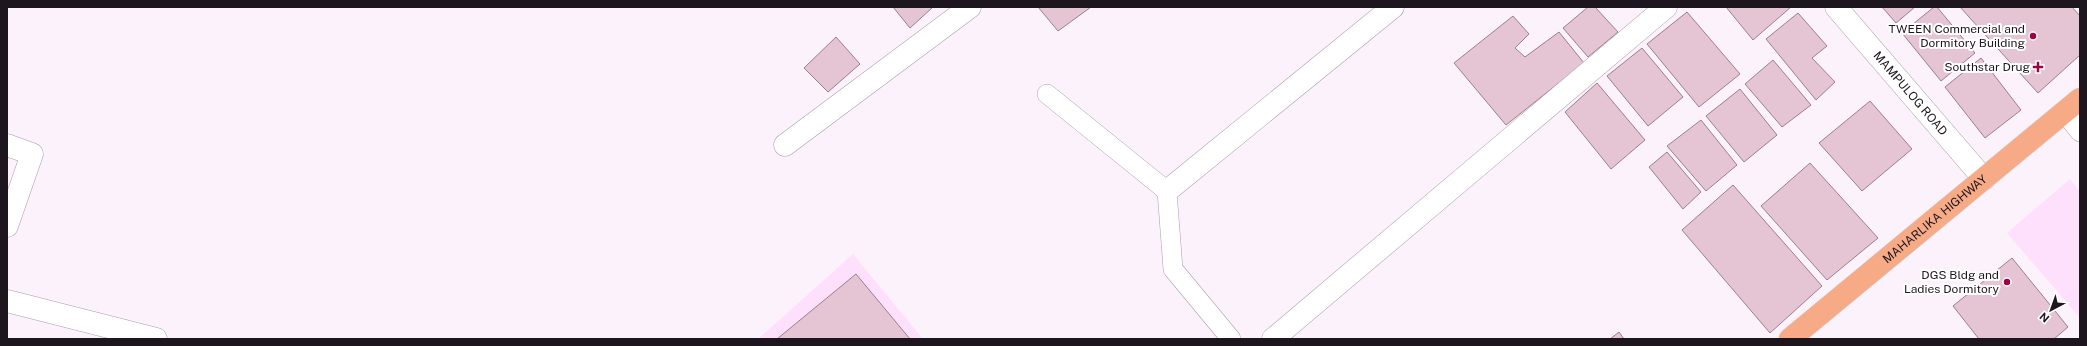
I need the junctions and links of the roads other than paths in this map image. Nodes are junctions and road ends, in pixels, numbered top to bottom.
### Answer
1 (970, 7) edge
2 (1393, 7) edge
3 (1666, 7) edge
4 (1836, 7) edge
5 (1047, 94) dead end
6 (2080, 98) edge
7 (2064, 112) junction
8 (2080, 132) edge
9 (7, 145) edge
10 (785, 145) dead end
11 (1984, 179) junction
12 (1167, 191) junction
13 (7, 226) edge
14 (7, 301) edge
15 (156, 339) edge
16 (1231, 339) edge
17 (1273, 339) edge
18 (1790, 339) edge

1 - 10 street
2 - 12 street
3 - 17 street
4 - 11 street, MAMPULOG ROAD
5 - 12 lane
6 - 7 highway, MAHARLIKA HIGHWAY
7 - 8 lane
7 - 11 highway, MAHARLIKA HIGHWAY
9 - 13 street
11 - 18 highway, MAHARLIKA HIGHWAY
12 - 16 lane
14 - 15 street

